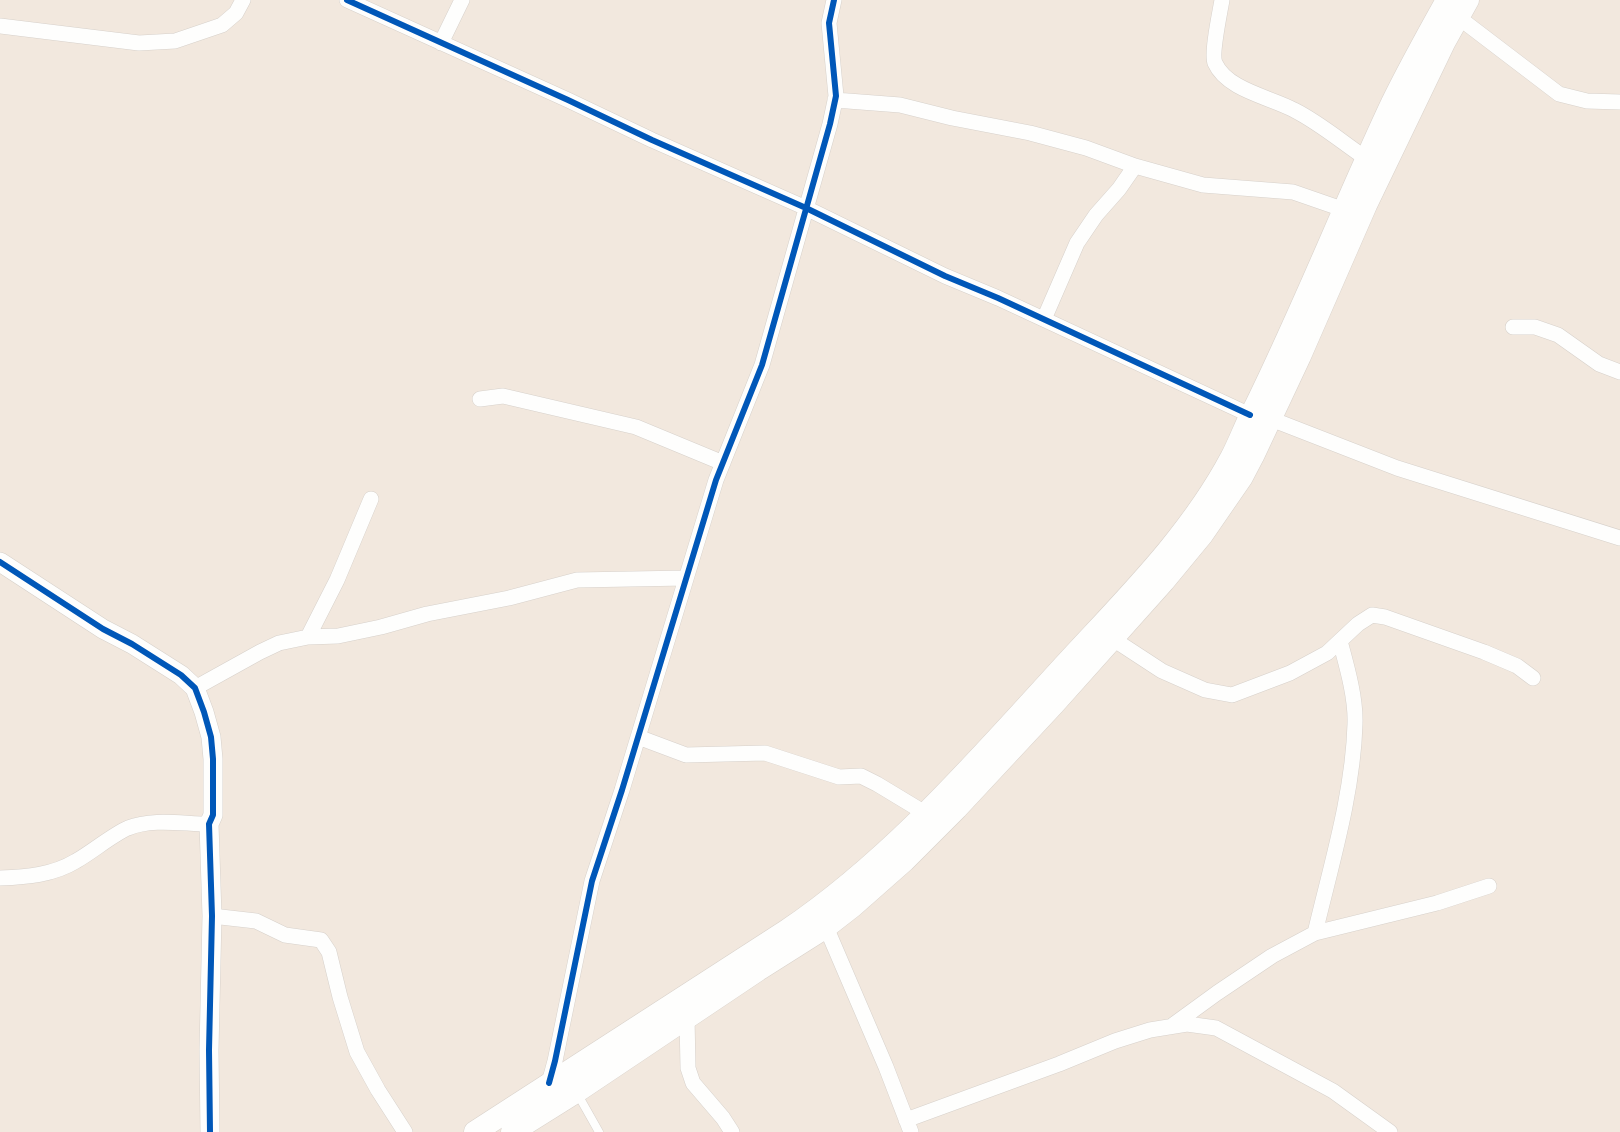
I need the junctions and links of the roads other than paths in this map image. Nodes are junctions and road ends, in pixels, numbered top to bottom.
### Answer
1 (244, 0) edge
2 (347, 0) edge
3 (462, 0) edge
4 (834, 0) edge
5 (1222, 0) edge
6 (1457, 6) edge
7 (0, 26) edge
8 (441, 43) junction
9 (835, 100) junction
10 (1620, 102) edge
11 (1367, 159) junction
12 (1135, 166) junction
13 (806, 208) junction
14 (1345, 210) junction
15 (1044, 319) junction
16 (1513, 327) dead end
17 (1620, 372) edge
18 (480, 399) dead end
19 (1261, 417) junction
20 (723, 464) junction
21 (371, 499) dead end
22 (1620, 538) edge
23 (0, 562) edge
24 (686, 578) junction
25 (308, 637) junction
26 (1113, 639) junction
27 (1340, 641) junction
28 (1533, 678) dead end
29 (195, 688) junction
30 (638, 737) junction
31 (925, 813) junction
32 (210, 824) junction
33 (0, 878) edge
34 (1489, 886) dead end
35 (212, 916) junction
36 (826, 927) junction
37 (1315, 933) junction
38 (687, 1017) junction
39 (1170, 1027) junction
40 (549, 1083) junction
41 (576, 1092) junction
42 (532, 1125) edge
43 (908, 1126) edge
44 (210, 1132) edge
45 (406, 1132) edge
46 (475, 1132) edge
47 (512, 1132) edge
48 (599, 1132) edge
49 (732, 1132) edge
50 (1390, 1132) edge

1 - 7 street
2 - 8 street
3 - 8 street
4 - 9 street
5 - 11 street
6 - 10 street
6 - 11 main road
6 - 19 main road
8 - 13 street
9 - 12 street
9 - 13 street
11 - 14 main road
12 - 14 street
12 - 15 street
13 - 15 street
13 - 20 street
14 - 19 main road
15 - 19 street
16 - 17 street
18 - 20 street
19 - 22 street
19 - 26 main road
19 - 31 main road
20 - 24 street
21 - 25 street
23 - 29 street
24 - 25 street
24 - 30 street
25 - 29 street
26 - 27 street
26 - 36 main road
27 - 28 street
27 - 37 street
29 - 32 street
30 - 31 street
30 - 40 street
31 - 40 main road
32 - 33 street
32 - 35 street
34 - 37 street
35 - 44 street
35 - 45 street
36 - 38 main road
36 - 43 street
37 - 39 street
38 - 41 main road
38 - 49 street
39 - 43 street
39 - 50 street
40 - 46 main road
41 - 42 main road
41 - 48 lane
42 - 47 main road

